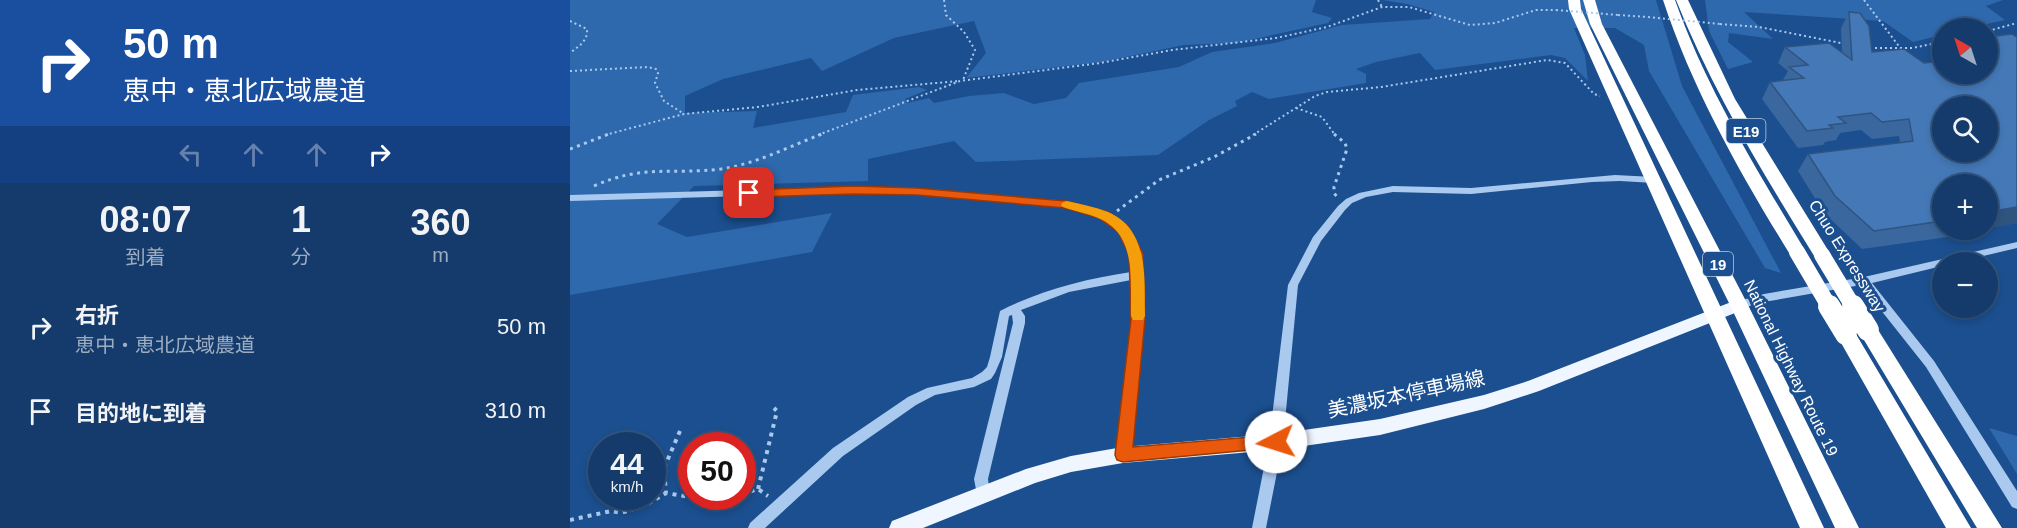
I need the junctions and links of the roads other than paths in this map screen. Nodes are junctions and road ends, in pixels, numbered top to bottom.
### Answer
1 (1574, 0) edge
2 (1589, 0) edge
3 (1669, 0) edge
4 (1682, 0) edge
5 (1654, 180) junction
6 (573, 199) edge
7 (2017, 245) edge
8 (1137, 275) junction
9 (1864, 281) junction
10 (1739, 305) junction
11 (1014, 308) junction
12 (1714, 314) junction
13 (1276, 442) junction
14 (1123, 455) junction
15 (983, 496) junction
16 (2017, 503) edge
17 (755, 528) edge
18 (899, 528) edge
19 (1259, 528) edge
20 (1812, 528) edge
21 (1847, 528) edge
22 (1959, 528) edge
23 (1990, 528) edge

1 - 5 highway, 19
2 - 10 highway, National Highway Route 19 / 19
3 - 22 highway, E19, bridge
4 - 23 highway, Chuo Expressway / E19, bridge
5 - 12 highway, 19
5 - 13 street
6 - 8 street
7 - 9 street
8 - 11 street
8 - 14 street
9 - 10 street
9 - 16 street
10 - 12 main road, 美濃坂本停車場線
10 - 21 highway, National Highway Route 19 / 19
11 - 15 street
11 - 17 street
12 - 13 main road, 美濃坂本停車場線
12 - 20 highway, 19
13 - 14 main road, 美濃坂本停車場線
13 - 19 street
14 - 15 main road, 美濃坂本停車場線
15 - 18 main road, 美濃坂本停車場線

